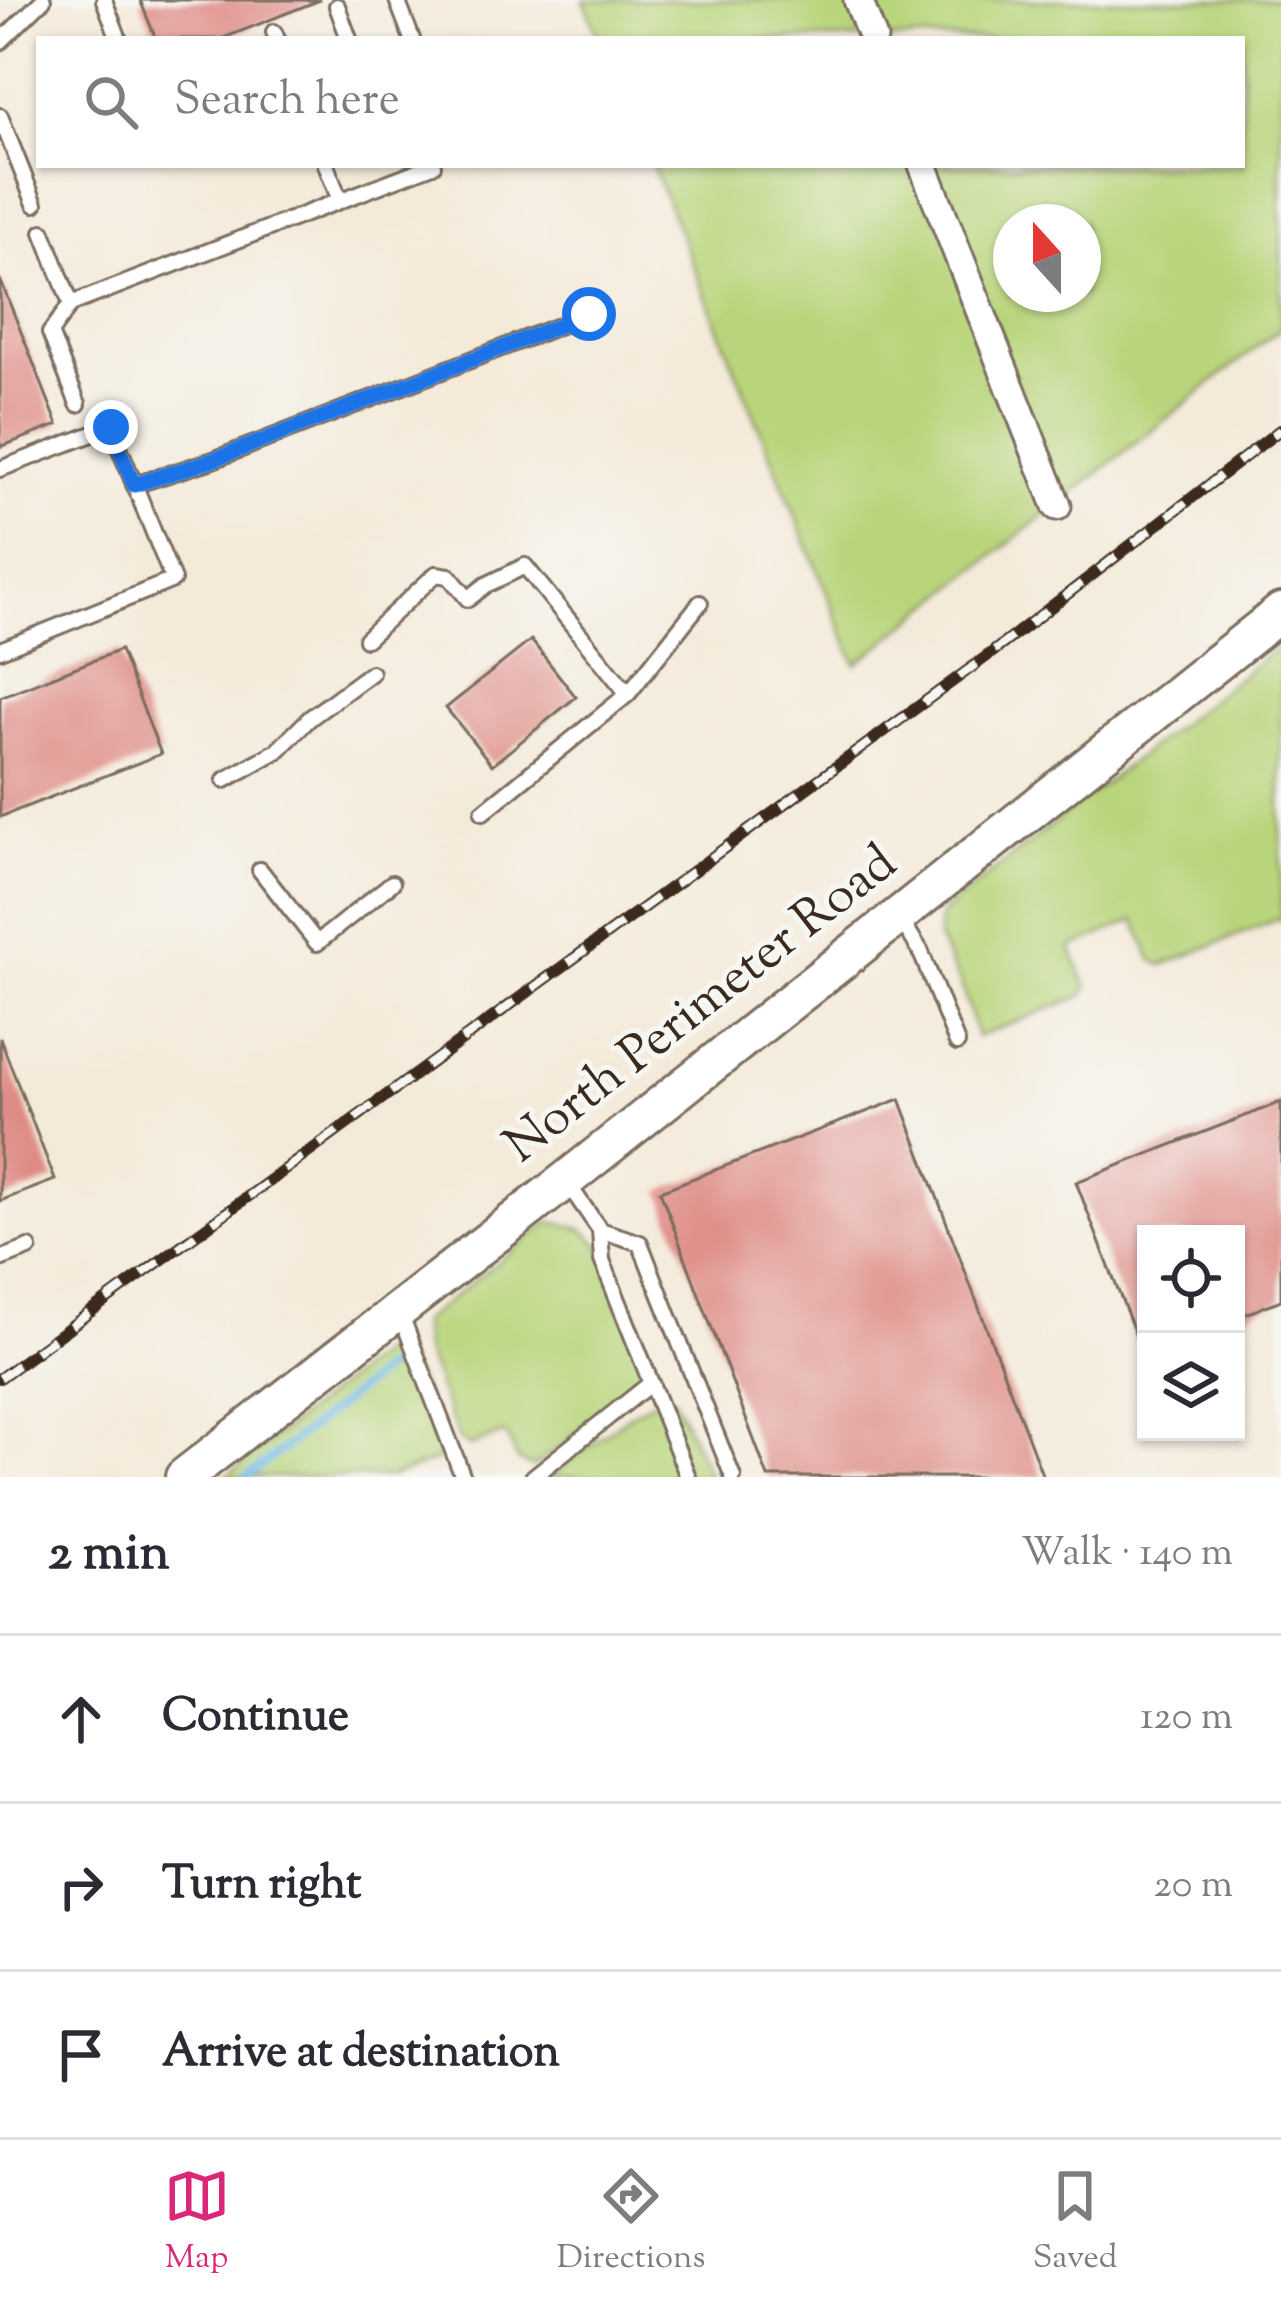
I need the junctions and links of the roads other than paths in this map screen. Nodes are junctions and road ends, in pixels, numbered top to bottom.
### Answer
1 (43, 0) edge
2 (104, 0) edge
3 (397, 0) edge
4 (858, 0) edge
5 (337, 7) dead end
6 (118, 36) edge
7 (348, 36) edge
8 (411, 36) edge
9 (872, 36) edge
10 (0, 42) edge
11 (0, 116) edge
12 (327, 168) edge
13 (923, 168) edge
14 (400, 171) edge
15 (340, 201) junction
16 (35, 203) dead end
17 (43, 232) dead end
18 (71, 304) junction
19 (589, 314) dead end
20 (78, 404) dead end
21 (0, 469) edge
22 (134, 485) junction
23 (1057, 506) dead end
24 (700, 603) dead end
25 (1281, 612) edge
26 (366, 639) dead end
27 (0, 650) edge
28 (371, 673) dead end
29 (628, 694) junction
30 (225, 780) dead end
31 (483, 812) dead end
32 (260, 870) dead end
33 (392, 883) dead end
34 (898, 916) junction
35 (957, 1043) dead end
36 (566, 1180) junction
37 (600, 1230) junction
38 (29, 1248) dead end
39 (0, 1259) edge
40 (399, 1310) junction
41 (651, 1383) junction
42 (184, 1477) edge
43 (463, 1477) edge
44 (532, 1477) edge
45 (688, 1477) edge
46 (734, 1477) edge

1 - 10 lane
2 - 6 lane
3 - 8 lane
4 - 9 street
5 - 7 lane
11 - 16 lane
12 - 15 lane
13 - 23 street
14 - 15 lane
15 - 18 lane
17 - 18 lane
18 - 20 lane
19 - 22 lane
21 - 22 lane
22 - 27 lane
24 - 29 lane
25 - 34 street, North Perimeter Road
26 - 29 lane
28 - 30 lane
29 - 31 lane
32 - 33 lane
34 - 35 lane
34 - 36 street, North Perimeter Road
36 - 37 lane
36 - 40 street, North Perimeter Road
37 - 41 lane
37 - 46 lane
38 - 39 lane
40 - 42 street, North Perimeter Road
40 - 43 lane
41 - 44 lane
41 - 45 lane

